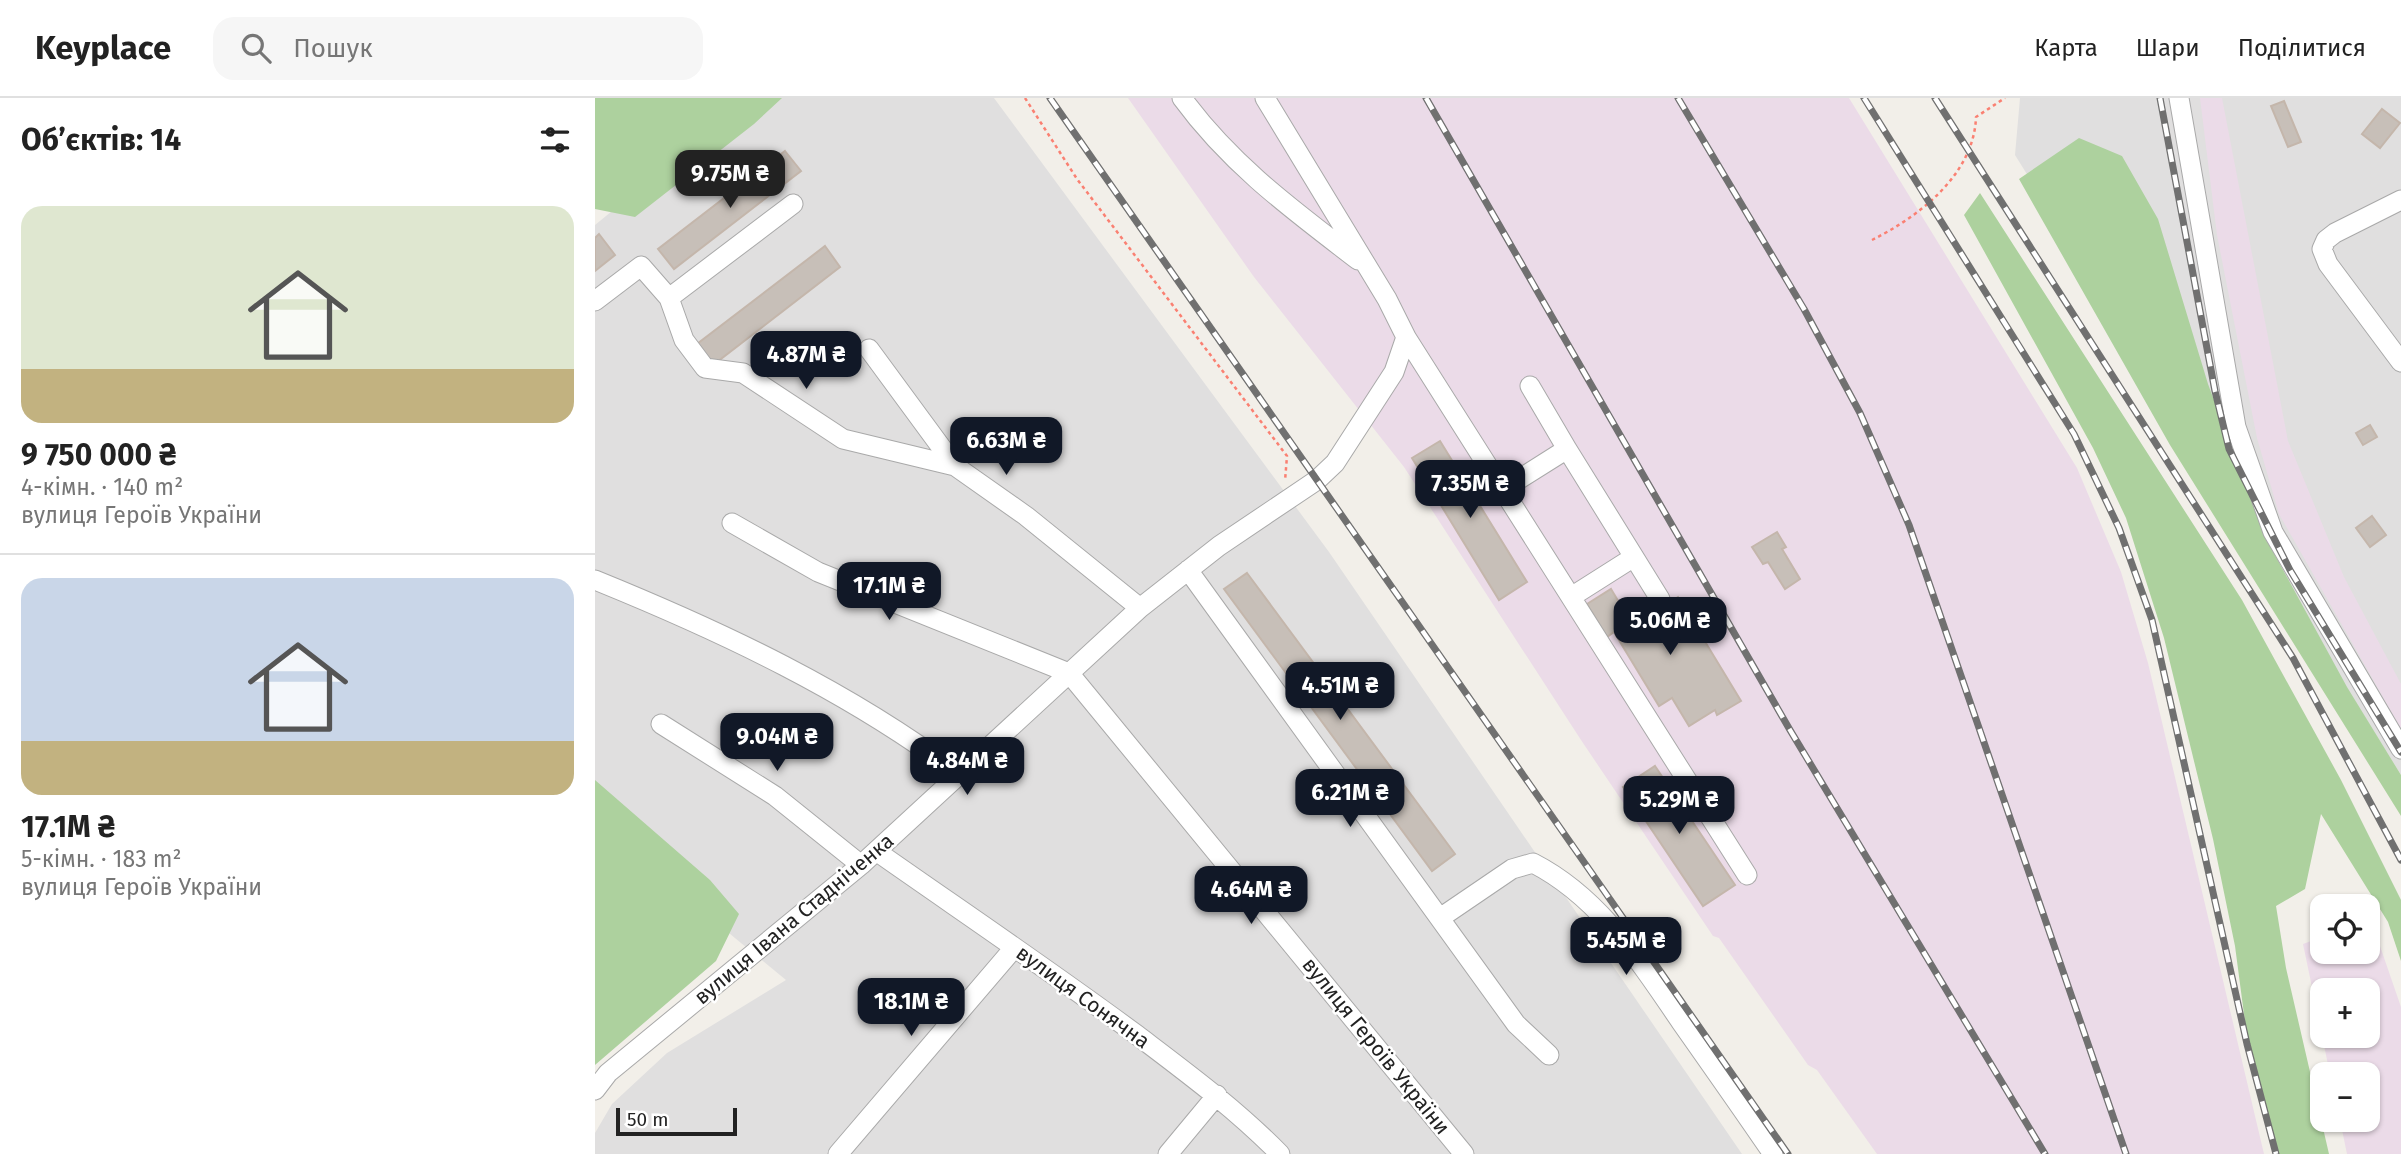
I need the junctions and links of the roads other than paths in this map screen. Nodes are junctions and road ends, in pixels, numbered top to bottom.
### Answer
1 (1182, 98) edge
2 (1265, 98) edge
3 (2179, 98) edge
4 (2401, 200) edge
5 (793, 204) dead end
6 (1368, 268) junction
7 (670, 299) junction
8 (595, 301) edge
9 (1406, 337) junction
10 (869, 349) dead end
11 (2401, 362) edge
12 (1530, 386) dead end
13 (1567, 449) junction
14 (955, 466) junction
15 (1502, 490) junction
16 (732, 523) dead end
17 (1634, 557) junction
18 (1188, 570) junction
19 (595, 580) edge
20 (1571, 597) junction
21 (1660, 600) dead end
22 (1140, 608) junction
23 (1069, 673) junction
24 (661, 724) dead end
25 (2401, 748) edge
26 (961, 775) junction
27 (876, 851) junction
28 (861, 865) junction
29 (1747, 875) dead end
30 (1440, 918) junction
31 (1014, 948) junction
32 (1549, 1055) dead end
33 (595, 1090) edge
34 (1217, 1095) junction
35 (838, 1154) edge
36 (1168, 1154) edge
37 (1280, 1154) edge
38 (1464, 1154) edge
39 (1773, 1154) edge

1 - 6 street
2 - 6 street
3 - 25 street
4 - 11 street
5 - 7 street
6 - 9 street
7 - 8 street
7 - 14 street
9 - 15 street
9 - 18 street, вулиця Івана Стадніченка
10 - 14 street
12 - 13 street
13 - 15 street
13 - 17 street
14 - 22 street
15 - 20 street
16 - 23 street, вулиця Героїв України
17 - 20 street
17 - 21 street
18 - 22 street, вулиця Івана Стадніченка
18 - 30 street
19 - 26 street
20 - 29 street
22 - 23 street, вулиця Івана Стадніченка
23 - 26 street, вулиця Івана Стадніченка
23 - 38 street, вулиця Героїв України
24 - 28 street
26 - 27 street, вулиця Івана Стадніченка
27 - 28 street, вулиця Івана Стадніченка
27 - 31 street, вулиця Сонячна
28 - 33 street, вулиця Івана Стадніченка
30 - 32 street
30 - 39 street
31 - 34 street, вулиця Сонячна
31 - 35 street
34 - 36 street
34 - 37 street, вулиця Сонячна

